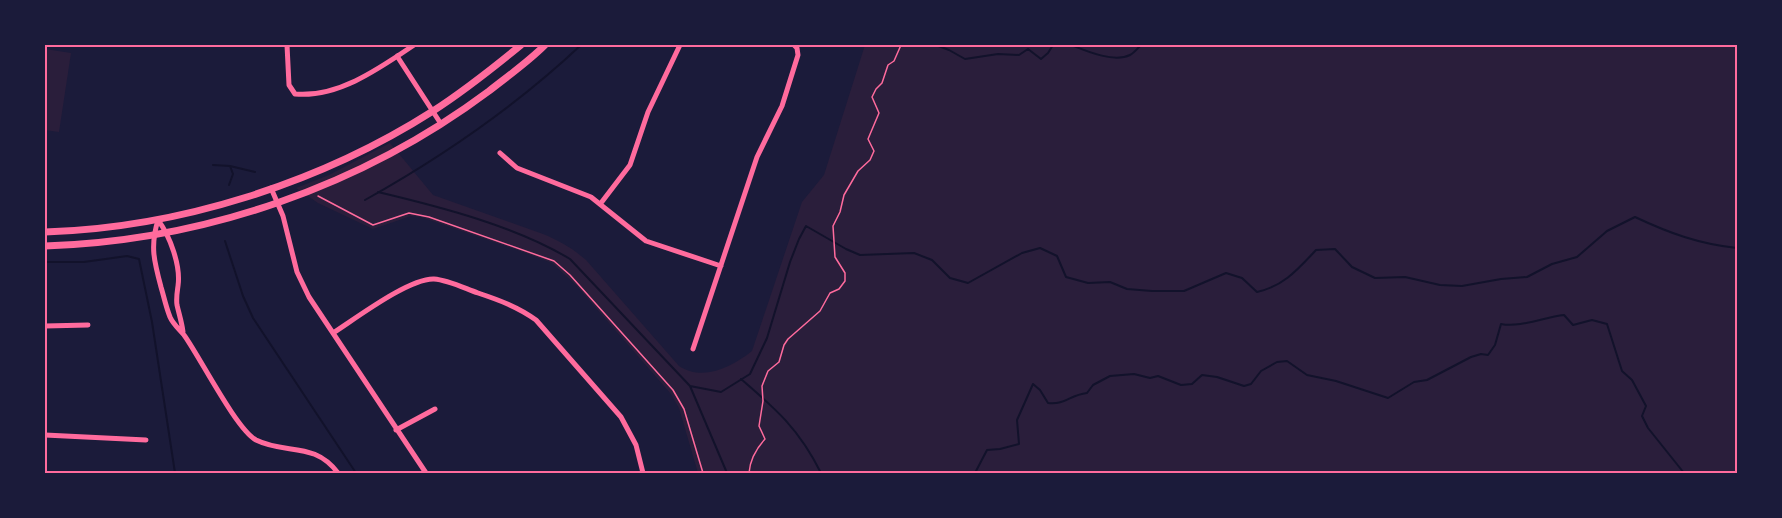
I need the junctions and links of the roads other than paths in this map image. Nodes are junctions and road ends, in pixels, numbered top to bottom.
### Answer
1 (286, 45) edge
2 (414, 45) edge
3 (521, 45) edge
4 (545, 45) edge
5 (680, 45) edge
6 (796, 47) edge
7 (397, 56) junction
8 (433, 111) junction
9 (441, 124) junction
10 (500, 153) dead end
11 (271, 188) junction
12 (601, 203) junction
13 (279, 204) junction
14 (158, 220) junction
15 (45, 232) edge
16 (168, 232) junction
17 (153, 235) junction
18 (45, 246) edge
19 (721, 266) junction
20 (45, 326) edge
21 (88, 326) dead end
22 (333, 333) junction
23 (183, 334) junction
24 (693, 350) dead end
25 (435, 409) dead end
26 (396, 430) junction
27 (45, 435) edge
28 (254, 439) junction
29 (146, 440) dead end
30 (250, 446) dead end
31 (338, 473) edge
32 (426, 473) edge
33 (643, 473) edge

1 - 7 street
2 - 7 street
3 - 8 street
4 - 9 street
5 - 12 street
6 - 19 street
7 - 8 street
8 - 9 street
8 - 11 street
9 - 13 street
10 - 12 street
11 - 13 street
11 - 14 street
12 - 19 street
13 - 16 street
13 - 22 street
14 - 15 street
14 - 16 street
14 - 17 street
16 - 17 street
16 - 23 street
17 - 18 street
17 - 23 street
19 - 24 street
20 - 21 street
22 - 26 street
22 - 33 street
23 - 28 street
25 - 26 street
26 - 32 street
27 - 29 street
28 - 30 street
28 - 31 street

